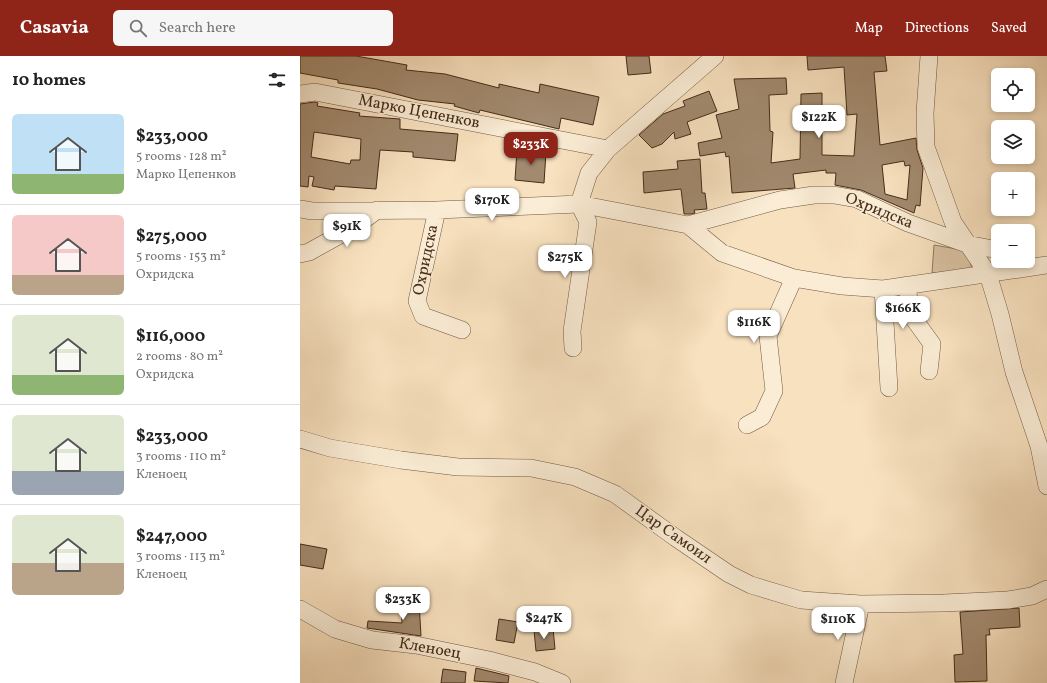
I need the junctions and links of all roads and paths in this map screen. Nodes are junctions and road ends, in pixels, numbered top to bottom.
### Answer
1 (929, 56) edge
2 (714, 57) edge
3 (300, 94) edge
4 (608, 149) junction
5 (579, 204) junction
6 (300, 209) edge
7 (378, 210) junction
8 (437, 210) junction
9 (688, 225) junction
10 (967, 244) junction
11 (991, 249) edge
12 (300, 254) edge
13 (1035, 256) edge
14 (1047, 259) edge
15 (1047, 265) edge
16 (988, 274) junction
17 (794, 278) junction
18 (906, 285) junction
19 (883, 289) junction
20 (462, 330) dead end
21 (573, 348) dead end
22 (929, 371) dead end
23 (889, 388) dead end
24 (747, 425) dead end
25 (300, 440) edge
26 (1047, 486) edge
27 (1047, 589) edge
28 (861, 604) junction
29 (300, 609) edge
30 (562, 683) edge
31 (844, 683) edge

1 - 10 street
2 - 4 street
3 - 4 street, Марко Цепенков
4 - 5 street
5 - 8 street, Охридска
5 - 9 street, Охридска
5 - 21 street
6 - 7 street, Охридска
7 - 8 street, Охридска
7 - 12 street
8 - 20 street, Охридска
9 - 10 street, Охридска
9 - 17 street, Охридска
10 - 11 street, Охридска
10 - 16 street
13 - 14 street
15 - 16 street, Охридска
16 - 18 street, Охридска
16 - 26 street
17 - 19 street, Охридска
17 - 24 street
18 - 19 street, Охридска
18 - 22 street
19 - 23 street
25 - 28 street, Цар Самоил
27 - 28 street, Цар Самоил
28 - 31 street
29 - 30 street, Кленоец

